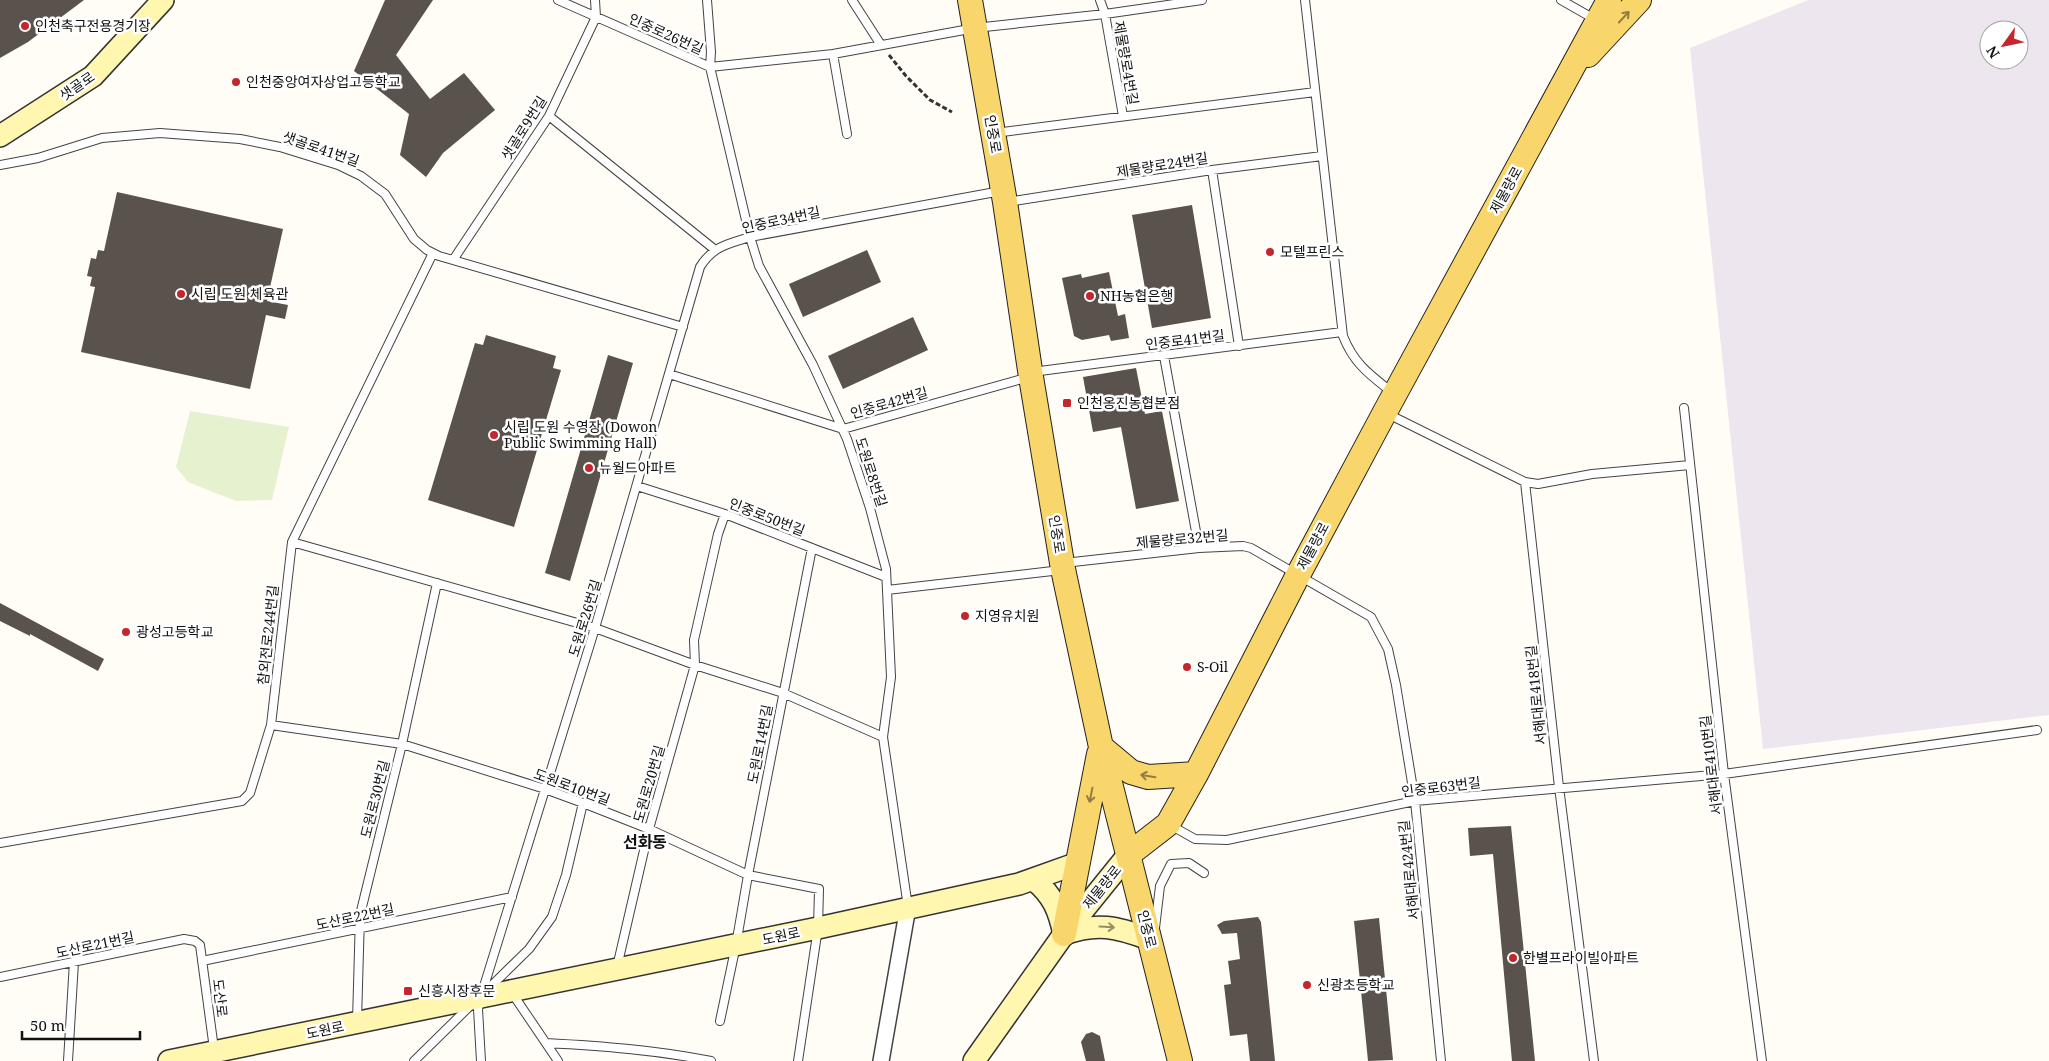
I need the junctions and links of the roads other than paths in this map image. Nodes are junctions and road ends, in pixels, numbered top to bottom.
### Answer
1 (163, 0) edge
2 (558, 0) edge
3 (595, 0) edge
4 (707, 0) edge
5 (852, 0) edge
6 (970, 0) edge
7 (1100, 0) edge
8 (1197, 0) edge
9 (1305, 0) edge
10 (1561, 0) edge
11 (1609, 0) edge
12 (1640, 0) edge
13 (1105, 14) junction
14 (596, 17) junction
15 (1597, 21) junction
16 (975, 28) junction
17 (881, 45) junction
18 (833, 54) junction
19 (710, 67) junction
20 (1566, 78) junction
21 (1315, 92) junction
22 (549, 116) junction
23 (1123, 116) junction
24 (847, 134) dead end
25 (992, 134) junction
26 (0, 136) edge
27 (1322, 156) junction
28 (0, 165) edge
29 (1212, 170) junction
30 (1004, 196) junction
31 (750, 237) junction
32 (714, 249) junction
33 (433, 253) junction
34 (453, 260) junction
35 (683, 327) junction
36 (1342, 332) junction
37 (1239, 346) junction
38 (1164, 356) junction
39 (669, 374) junction
40 (1031, 375) junction
41 (1390, 403) junction
42 (1684, 408) dead end
43 (843, 429) junction
44 (1690, 465) junction
45 (1525, 482) junction
46 (637, 486) junction
47 (725, 514) junction
48 (292, 542) junction
49 (812, 548) junction
50 (1199, 548) junction
51 (1063, 566) junction
52 (1298, 575) junction
53 (886, 576) junction
54 (437, 583) junction
55 (887, 590) junction
56 (596, 628) junction
57 (696, 665) junction
58 (783, 693) junction
59 (271, 724) junction
60 (2037, 730) dead end
61 (883, 737) junction
62 (402, 744) junction
63 (1101, 747) junction
64 (1196, 774) junction
65 (1724, 774) junction
66 (1558, 787) junction
67 (545, 789) junction
68 (1415, 801) junction
69 (583, 803) junction
70 (1168, 824) junction
71 (649, 829) junction
72 (0, 842) edge
73 (1128, 855) junction
74 (1078, 863) junction
75 (1204, 873) dead end
76 (748, 875) junction
77 (1034, 880) junction
78 (512, 897) junction
79 (908, 907) junction
80 (818, 928) junction
81 (359, 929) junction
82 (1064, 934) junction
83 (195, 941) joint
84 (736, 945) junction
85 (1151, 946) junction
86 (202, 961) junction
87 (74, 962) junction
88 (616, 969) junction
89 (0, 977) edge
90 (511, 991) junction
91 (480, 996) junction
92 (720, 1021) dead end
93 (357, 1023) junction
94 (546, 1043) junction
95 (215, 1057) edge
96 (687, 1059) edge
97 (68, 1061) edge
98 (169, 1061) edge
99 (414, 1061) edge
100 (481, 1061) edge
101 (558, 1061) edge
102 (711, 1061) edge
103 (798, 1061) edge
104 (881, 1061) edge
105 (974, 1061) edge
106 (1180, 1061) edge
107 (1441, 1061) edge
108 (1594, 1061) edge
109 (1762, 1061) edge

1 - 26 street, 샛골로
2 - 14 lane, 인중로26번길
3 - 14 lane, 샛골로9번길
4 - 19 lane, 인중로26번길
5 - 17 lane
6 - 16 main road, 인중로
7 - 13 lane, 제물량로4번길
8 - 13 lane, 제물량로4번길
9 - 21 lane
10 - 15 lane
11 - 15 main road, 제물량로
20 -> 12 main road
13 - 16 lane, 제물량로4번길
13 - 23 lane, 제물량로4번길
14 - 19 lane, 인중로26번길
14 - 22 lane, 샛골로9번길
15 - 20 main road, 제물량로
16 - 17 lane, 인중로26번길
16 - 25 main road, 인중로
17 - 18 lane, 인중로26번길
18 - 19 lane, 인중로26번길
18 - 24 lane
19 - 31 lane, 도원로8번길
20 - 41 main road, 제물량로
21 - 23 lane
21 - 27 lane
22 - 32 lane
22 - 34 lane, 샛골로9번길
23 - 25 lane
25 - 30 main road, 인중로
27 - 29 lane, 제물량로24번길
27 - 36 lane
28 - 33 lane, 샛골로41번길
29 - 30 lane, 제물량로24번길
29 - 37 lane
30 - 31 lane, 인중로34번길
30 - 40 main road, 인중로
31 - 32 lane, 인중로34번길
31 - 43 lane, 도원로8번길
32 - 35 lane, 도원로26번길
33 - 34 lane, 샛골로41번길
33 - 48 lane, 참외전로244번길
34 - 35 lane, 샛골로41번길
35 - 39 lane, 도원로26번길
36 - 37 lane, 인중로41번길
36 - 41 lane
37 - 38 lane, 인중로41번길
38 - 40 lane, 인중로41번길
38 - 50 lane
39 - 43 lane, 인중로42번길
39 - 46 lane, 도원로26번길
40 - 43 lane, 인중로42번길
40 - 51 main road, 인중로
41 - 45 lane
41 - 52 main road, 제물량로
42 - 44 lane, 서해대로410번길
43 - 53 lane, 도원로8번길
44 - 45 lane
44 - 65 lane, 서해대로410번길
45 - 66 lane, 서해대로418번길
46 - 47 lane, 인중로50번길
46 - 56 lane, 도원로26번길
47 - 49 lane, 인중로50번길
47 - 57 lane
48 - 54 lane
48 - 59 lane, 참외전로244번길
49 - 53 lane, 인중로50번길
49 - 58 lane, 도원로14번길
50 - 51 lane, 제물량로32번길
50 - 52 lane, 제물량로32번길
51 - 55 lane
51 - 63 main road, 인중로
52 - 64 main road, 제물량로
52 - 68 lane, 서해대로424번길
53 - 55 lane, 도원로8번길
54 - 56 lane
54 - 62 lane, 도원로30번길
55 - 61 lane, 도원로8번길
56 - 57 lane
56 - 67 lane, 도원로26번길
57 - 58 lane
57 - 71 lane, 도원로20번길
58 - 61 lane
58 - 76 lane, 도원로14번길
59 - 62 lane, 도원로10번길
59 - 72 lane, 참외전로244번길
60 - 65 lane, 인중로63번길
61 - 79 lane, 도원로8번길
62 - 67 lane, 도원로10번길
62 - 81 lane, 도원로30번길
64 -> 63 main road
63 - 73 main road, 인중로
63 -> 74 main road
64 - 70 main road, 제물량로
65 - 66 lane, 인중로63번길
65 - 109 lane, 서해대로410번길
66 - 68 lane, 인중로63번길
66 - 108 lane, 서해대로418번길
67 - 69 lane, 도원로10번길
67 - 78 lane, 도원로26번길
68 - 70 lane, 인중로63번길
68 - 107 lane, 서해대로424번길
69 - 71 lane, 도원로10번길
69 - 91 lane
70 - 73 main road, 제물량로
71 - 76 lane, 도원로10번길
71 - 88 lane, 도원로20번길
73 - 82 street, 제물량로
73 - 85 main road, 인중로
74 - 77 street, 도원로
74 - 82 main road
75 - 85 lane
76 - 80 lane, 도원로10번길
76 - 84 lane, 도원로14번길
77 - 79 street, 도원로
77 - 82 street
78 - 81 lane, 도산로22번길
78 - 91 lane, 도원로26번길
79 - 80 street, 도원로
79 - 104 street
80 - 84 street, 도원로
80 - 103 lane
81 - 86 lane, 도산로22번길
81 - 93 lane, 도원로30번길
82 -> 85 street
82 - 105 street, 제물량로
83 - 86 lane, 도산로
83 - 87 lane, 도산로21번길
84 - 88 street, 도원로
84 - 92 lane, 도원로14번길
85 - 106 main road, 인중로
86 - 95 lane, 도산로
87 - 89 lane, 도산로21번길
87 - 97 lane
88 - 90 street, 도원로
90 - 91 street, 도원로
90 - 94 lane
91 - 93 street, 도원로
91 - 99 lane
91 - 100 lane
93 - 95 street, 도원로
94 - 96 lane
94 - 101 lane
95 - 98 street, 도원로
96 - 102 lane

